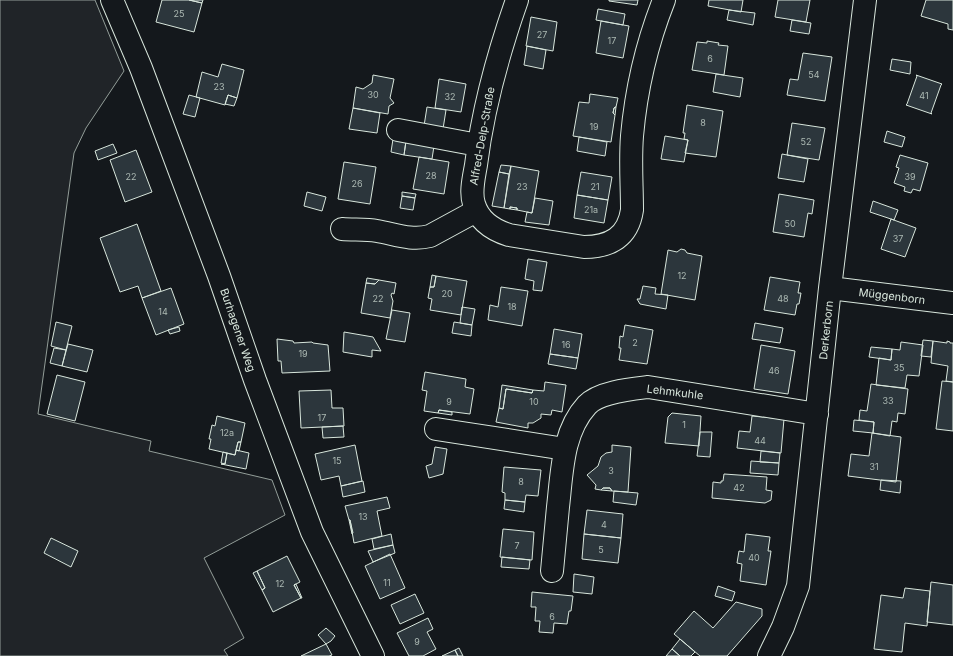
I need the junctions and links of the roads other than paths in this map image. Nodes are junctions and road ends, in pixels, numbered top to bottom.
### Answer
1 (112, 0) edge
2 (517, 0) edge
3 (664, 0) edge
4 (865, 0) edge
5 (398, 130) dead end
6 (478, 145) junction
7 (476, 211) junction
8 (342, 229) dead end
9 (830, 288) junction
10 (953, 304) edge
11 (817, 414) junction
12 (436, 429) dead end
13 (565, 449) junction
14 (552, 571) dead end
15 (373, 656) edge
16 (770, 656) edge

1 - 15 street, Burhagener Weg
2 - 6 street, Alfred-Delp-Straße
3 - 7 street
4 - 9 street, Derkerborn
5 - 6 street
6 - 7 street, Alfred-Delp-Straße
7 - 8 street
9 - 10 street, Müggenborn
9 - 11 street, Derkerborn
11 - 13 street, Lehmkuhle
11 - 16 street, Derkerborn
12 - 13 street
13 - 14 street, Lehmkuhle

